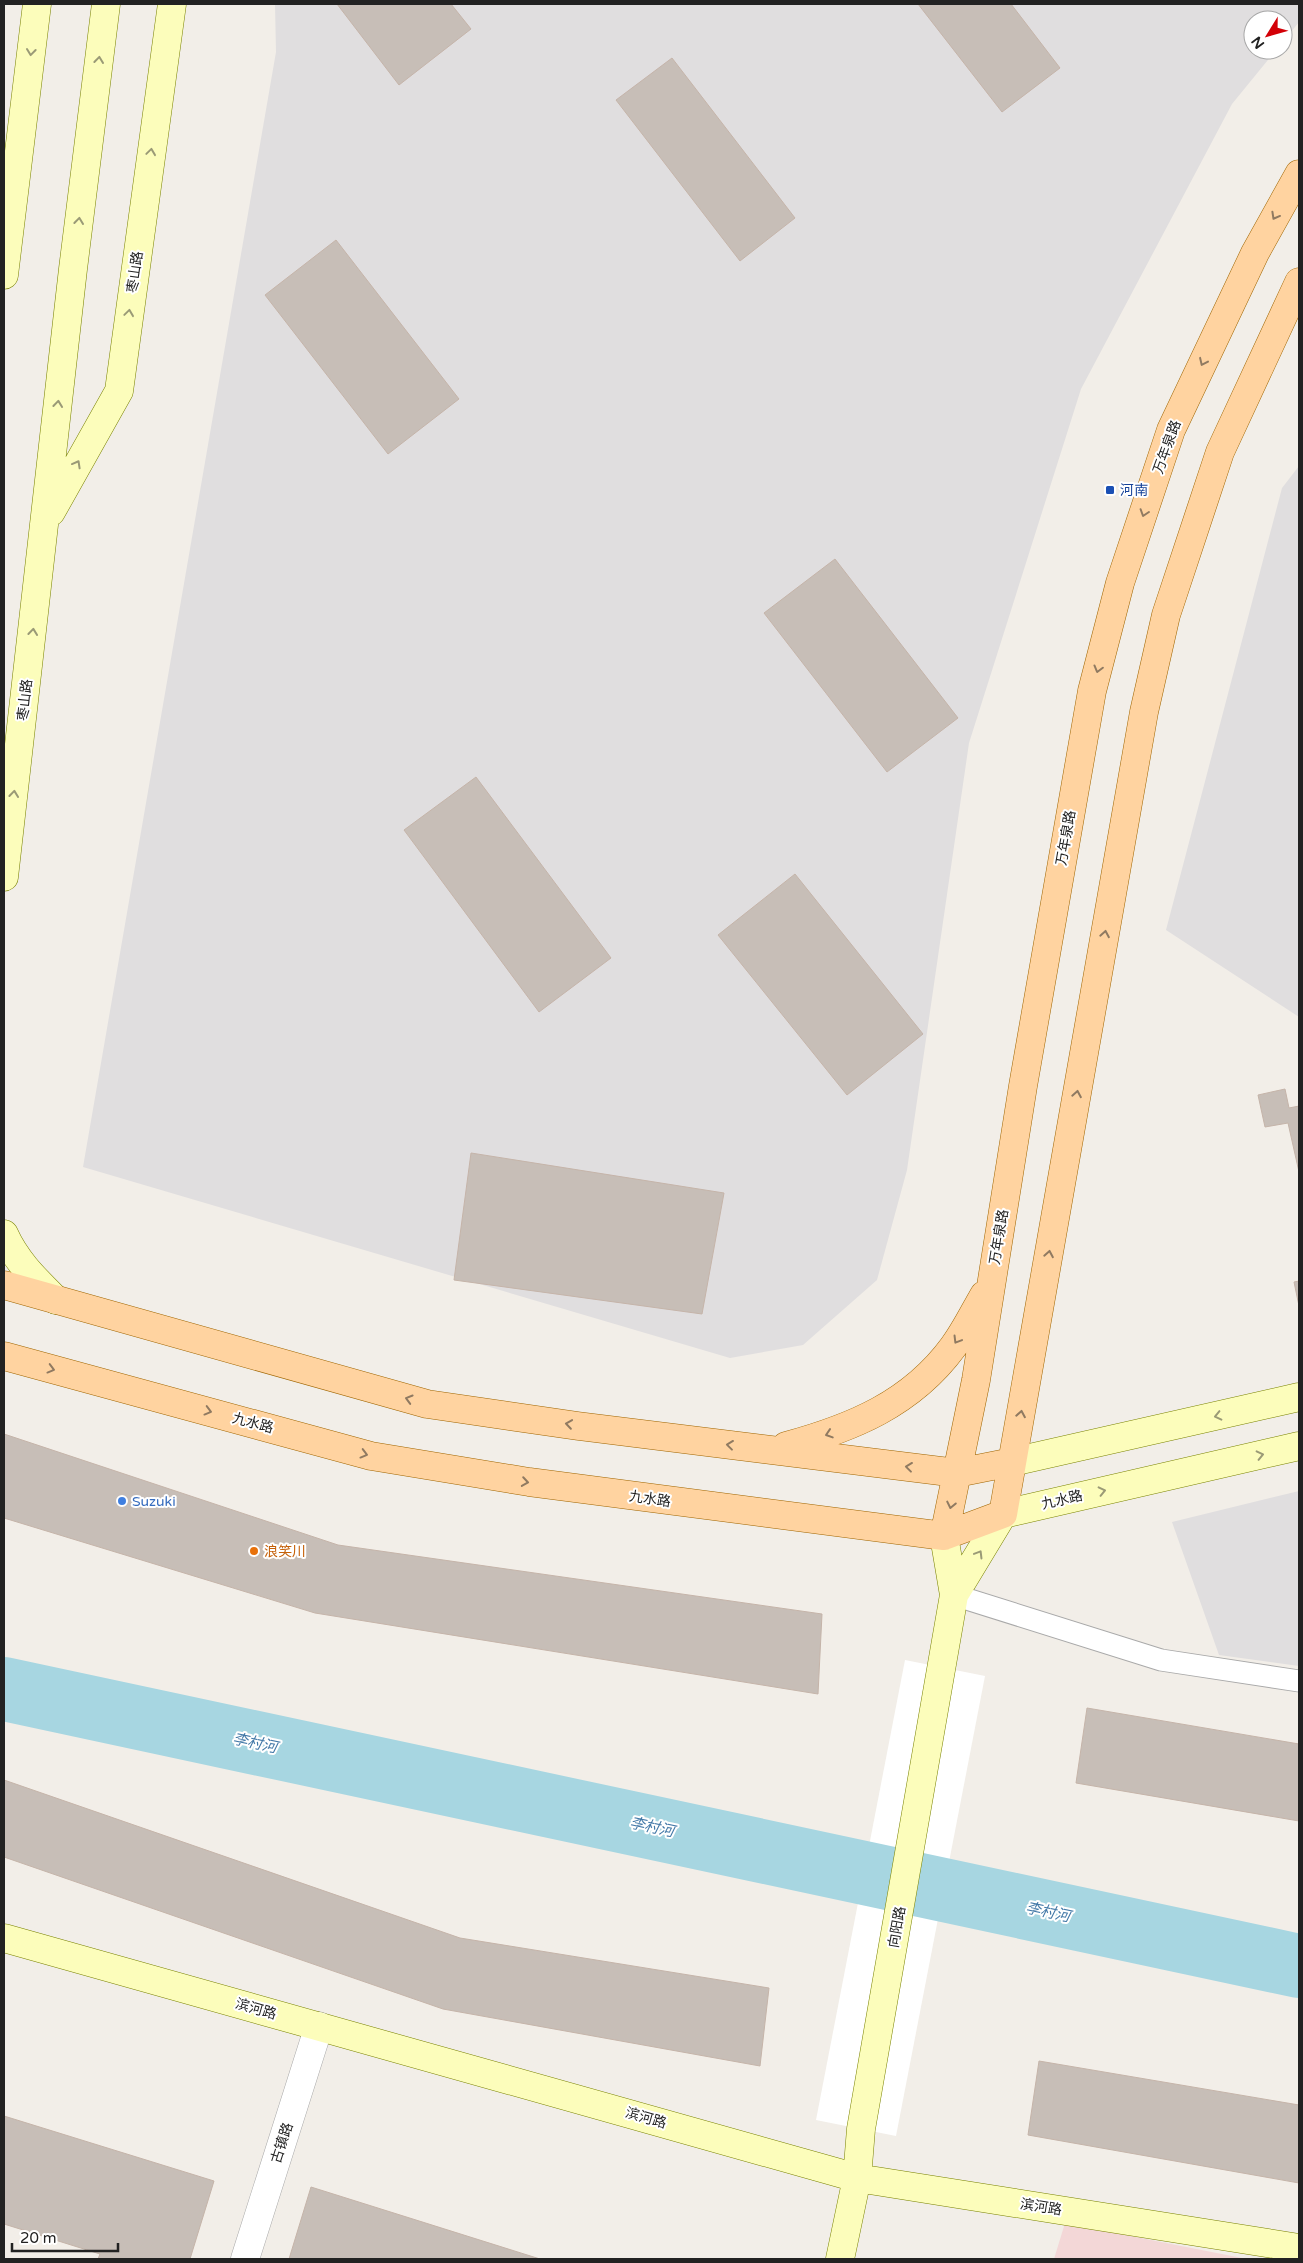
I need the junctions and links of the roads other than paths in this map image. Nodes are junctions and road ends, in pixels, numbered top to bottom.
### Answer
1 (37, 4) edge
2 (106, 4) edge
3 (172, 4) edge
4 (1299, 174) edge
5 (5, 271) edge
6 (1299, 282) edge
7 (45, 522) junction
8 (4, 877) edge
9 (4, 1234) edge
10 (991, 1283) junction
11 (4, 1285) edge
12 (56, 1300) junction
13 (4, 1356) edge
14 (1299, 1397) edge
15 (1299, 1446) edge
16 (772, 1450) junction
17 (1012, 1462) junction
18 (957, 1474) junction
19 (1003, 1514) junction
20 (944, 1536) junction
21 (954, 1595) junction
22 (1299, 1681) edge
23 (4, 1938) edge
24 (319, 2026) junction
25 (857, 2178) junction
26 (1299, 2248) edge
27 (245, 2259) edge
28 (840, 2259) edge

1 -> 5 street
7 -> 2 street, 枣山路
7 -> 3 street, 枣山路
4 -> 10 main road, 万年泉路
17 -> 6 main road
8 -> 7 street, 枣山路
9 - 12 street
10 -> 16 main road
10 - 18 main road, 万年泉路
11 - 12 main road
16 -> 12 main road
13 -> 20 main road, 九水路
14 -> 17 street
19 -> 15 street, 九水路
18 -> 16 main road
17 - 18 main road
17 - 19 main road
18 -> 20 main road, 万年泉路
19 - 20 main road, 九水路
21 -> 19 street, 向阳路
20 - 21 street, 向阳路
21 - 22 lane
21 - 25 street, 向阳路
23 - 24 street, 滨河路
24 - 25 street, 滨河路
24 - 27 street, 古镇路
25 - 26 street, 滨河路
25 - 28 street, 向阳路

